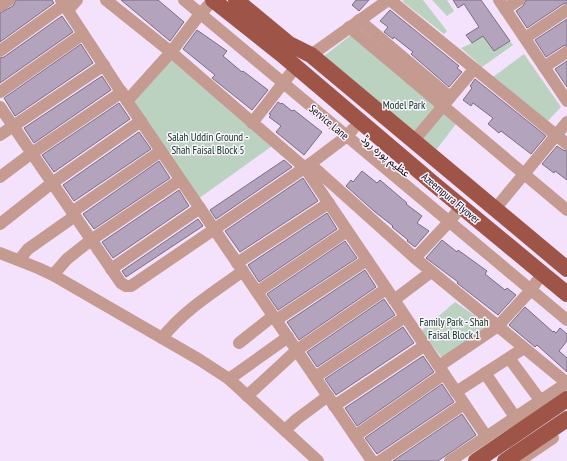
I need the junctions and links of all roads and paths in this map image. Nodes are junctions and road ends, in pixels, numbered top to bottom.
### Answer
1 (9, 0) edge
2 (77, 0) edge
3 (106, 0) edge
4 (184, 0) edge
5 (213, 0) edge
6 (236, 0) edge
7 (389, 0) edge
8 (519, 0) edge
9 (502, 4) edge
10 (64, 5) edge
11 (0, 6) edge
12 (567, 10) edge
13 (201, 14) junction
14 (359, 20) junction
15 (349, 27) junction
16 (83, 34) junction
17 (525, 38) junction
18 (285, 49) junction
19 (0, 51) edge
20 (171, 52) junction
21 (567, 52) edge
22 (104, 65) junction
23 (544, 67) junction
24 (474, 69) junction
25 (300, 70) junction
26 (0, 92) edge
27 (124, 96) junction
28 (566, 97) edge
29 (446, 101) junction
30 (0, 107) edge
31 (141, 121) junction
32 (252, 122) junction
33 (567, 122) edge
34 (13, 126) junction
35 (350, 132) junction
36 (0, 135) edge
37 (555, 135) junction
38 (416, 138) dead end
39 (567, 144) edge
40 (161, 151) junction
41 (32, 153) junction
42 (308, 166) junction
43 (523, 174) junction
44 (0, 177) edge
45 (180, 180) junction
46 (52, 183) junction
47 (329, 203) junction
48 (200, 208) junction
49 (495, 209) junction
50 (567, 210) edge
51 (73, 214) junction
52 (452, 217) junction
53 (0, 224) edge
54 (215, 230) junction
55 (347, 231) junction
56 (91, 240) junction
57 (0, 254) edge
58 (415, 258) junction
59 (19, 260) junction
60 (367, 260) junction
61 (240, 267) junction
62 (111, 268) junction
63 (567, 268) edge
64 (431, 272) junction
65 (53, 275) junction
66 (567, 278) edge
67 (534, 285) junction
68 (386, 289) junction
69 (257, 292) junction
70 (567, 294) edge
71 (394, 300) junction
72 (567, 305) edge
73 (405, 317) junction
74 (275, 318) junction
75 (567, 320) edge
76 (498, 326) junction
77 (162, 338) junction
78 (288, 338) junction
79 (239, 343) dead end
80 (424, 346) junction
81 (524, 348) junction
82 (297, 350) junction
83 (509, 358) junction
84 (441, 370) junction
85 (485, 373) junction
86 (315, 377) junction
87 (229, 379) junction
88 (567, 383) edge
89 (456, 392) junction
90 (247, 396) junction
91 (567, 399) edge
92 (540, 400) junction
93 (331, 401) junction
94 (464, 404) junction
95 (515, 417) junction
96 (567, 419) edge
97 (567, 428) edge
98 (285, 430) junction
99 (355, 436) junction
100 (486, 436) junction
101 (318, 461) edge
102 (372, 461) edge
103 (380, 461) edge
104 (450, 461) edge
105 (476, 461) edge
106 (505, 461) edge
107 (519, 461) edge

1 - 11 street
2 - 10 street
3 - 20 street
4 - 13 street
5 - 13 street
5 - 18 main road, عظیم پورہ روڈ
6 - 18 main road, عظیم پورہ روڈ
7 - 14 street
7 - 24 street
8 - 9 street
9 - 17 street
10 - 16 street
10 - 19 street
12 - 17 street
13 - 20 street
13 - 25 street
14 - 15 street
14 - 29 street
15 - 25 street
15 - 29 street
16 - 22 street
16 - 26 street
17 - 23 street
18 - 25 main road, عظیم پورہ روڈ
18 - 25 main road, عظیم پورہ روڈ
20 - 27 street
20 - 32 street
21 - 23 street
22 - 27 street
22 - 34 street
23 - 28 street
24 - 29 street
24 - 37 street
25 - 32 street
25 - 35 main road, عظیم پورہ روڈ
25 - 49 main road, عظیم پورہ روڈ
25 - 66 main road, Azeempura Flyover
25 - 70 main road, Azeempura Flyover
27 - 31 street
27 - 41 street
29 - 38 street
29 - 43 street
30 - 34 street
31 - 40 street
31 - 46 street
32 - 42 street
33 - 37 street
34 - 36 street
34 - 41 street
35 - 42 street
35 - 52 main road, عظیم پورہ روڈ
37 - 39 street
37 - 43 street
40 - 45 street
40 - 51 street
41 - 44 street
41 - 46 street
42 - 47 street
42 - 54 street
42 - 58 street
43 - 49 street
43 - 50 street
45 - 48 street
45 - 56 street
46 - 51 street
46 - 53 street
47 - 55 street
47 - 61 street
48 - 54 street
48 - 62 street
49 - 63 main road, عظیم پورہ روڈ
51 - 56 street
51 - 59 street
52 - 58 street
52 - 67 main road, عظیم پورہ روڈ
54 - 61 street
54 - 62 street
55 - 60 street
55 - 69 street
56 - 62 street
56 - 65 street
57 - 59 street
58 - 64 street
59 - 65 street
60 - 68 street
60 - 74 street
61 - 69 street
61 - 77 street
64 - 71 street
64 - 76 street
65 - 77 street
67 - 72 main road, عظیم پورہ روڈ
67 - 75 street
67 - 76 street
68 - 71 street
68 - 82 street
69 - 74 street
71 - 73 street
73 - 80 street
73 - 86 street
74 - 78 street
74 - 79 street
76 - 81 street
76 - 84 street
77 - 87 street
78 - 82 street
78 - 87 street
80 - 84 street
80 - 93 street
81 - 83 street
81 - 88 street
82 - 86 street
82 - 90 street
83 - 85 street
83 - 92 street
84 - 89 street
84 - 99 street
85 - 89 street
85 - 95 street
86 - 93 street
87 - 90 street
88 - 92 street
89 - 94 street
90 - 98 street
91 - 105 main road
92 - 95 street
93 - 98 street
93 - 99 street
94 - 100 street
94 - 103 street
95 - 100 street
96 - 106 main road
97 - 107 street
98 - 101 street
99 - 102 street
100 - 104 street

